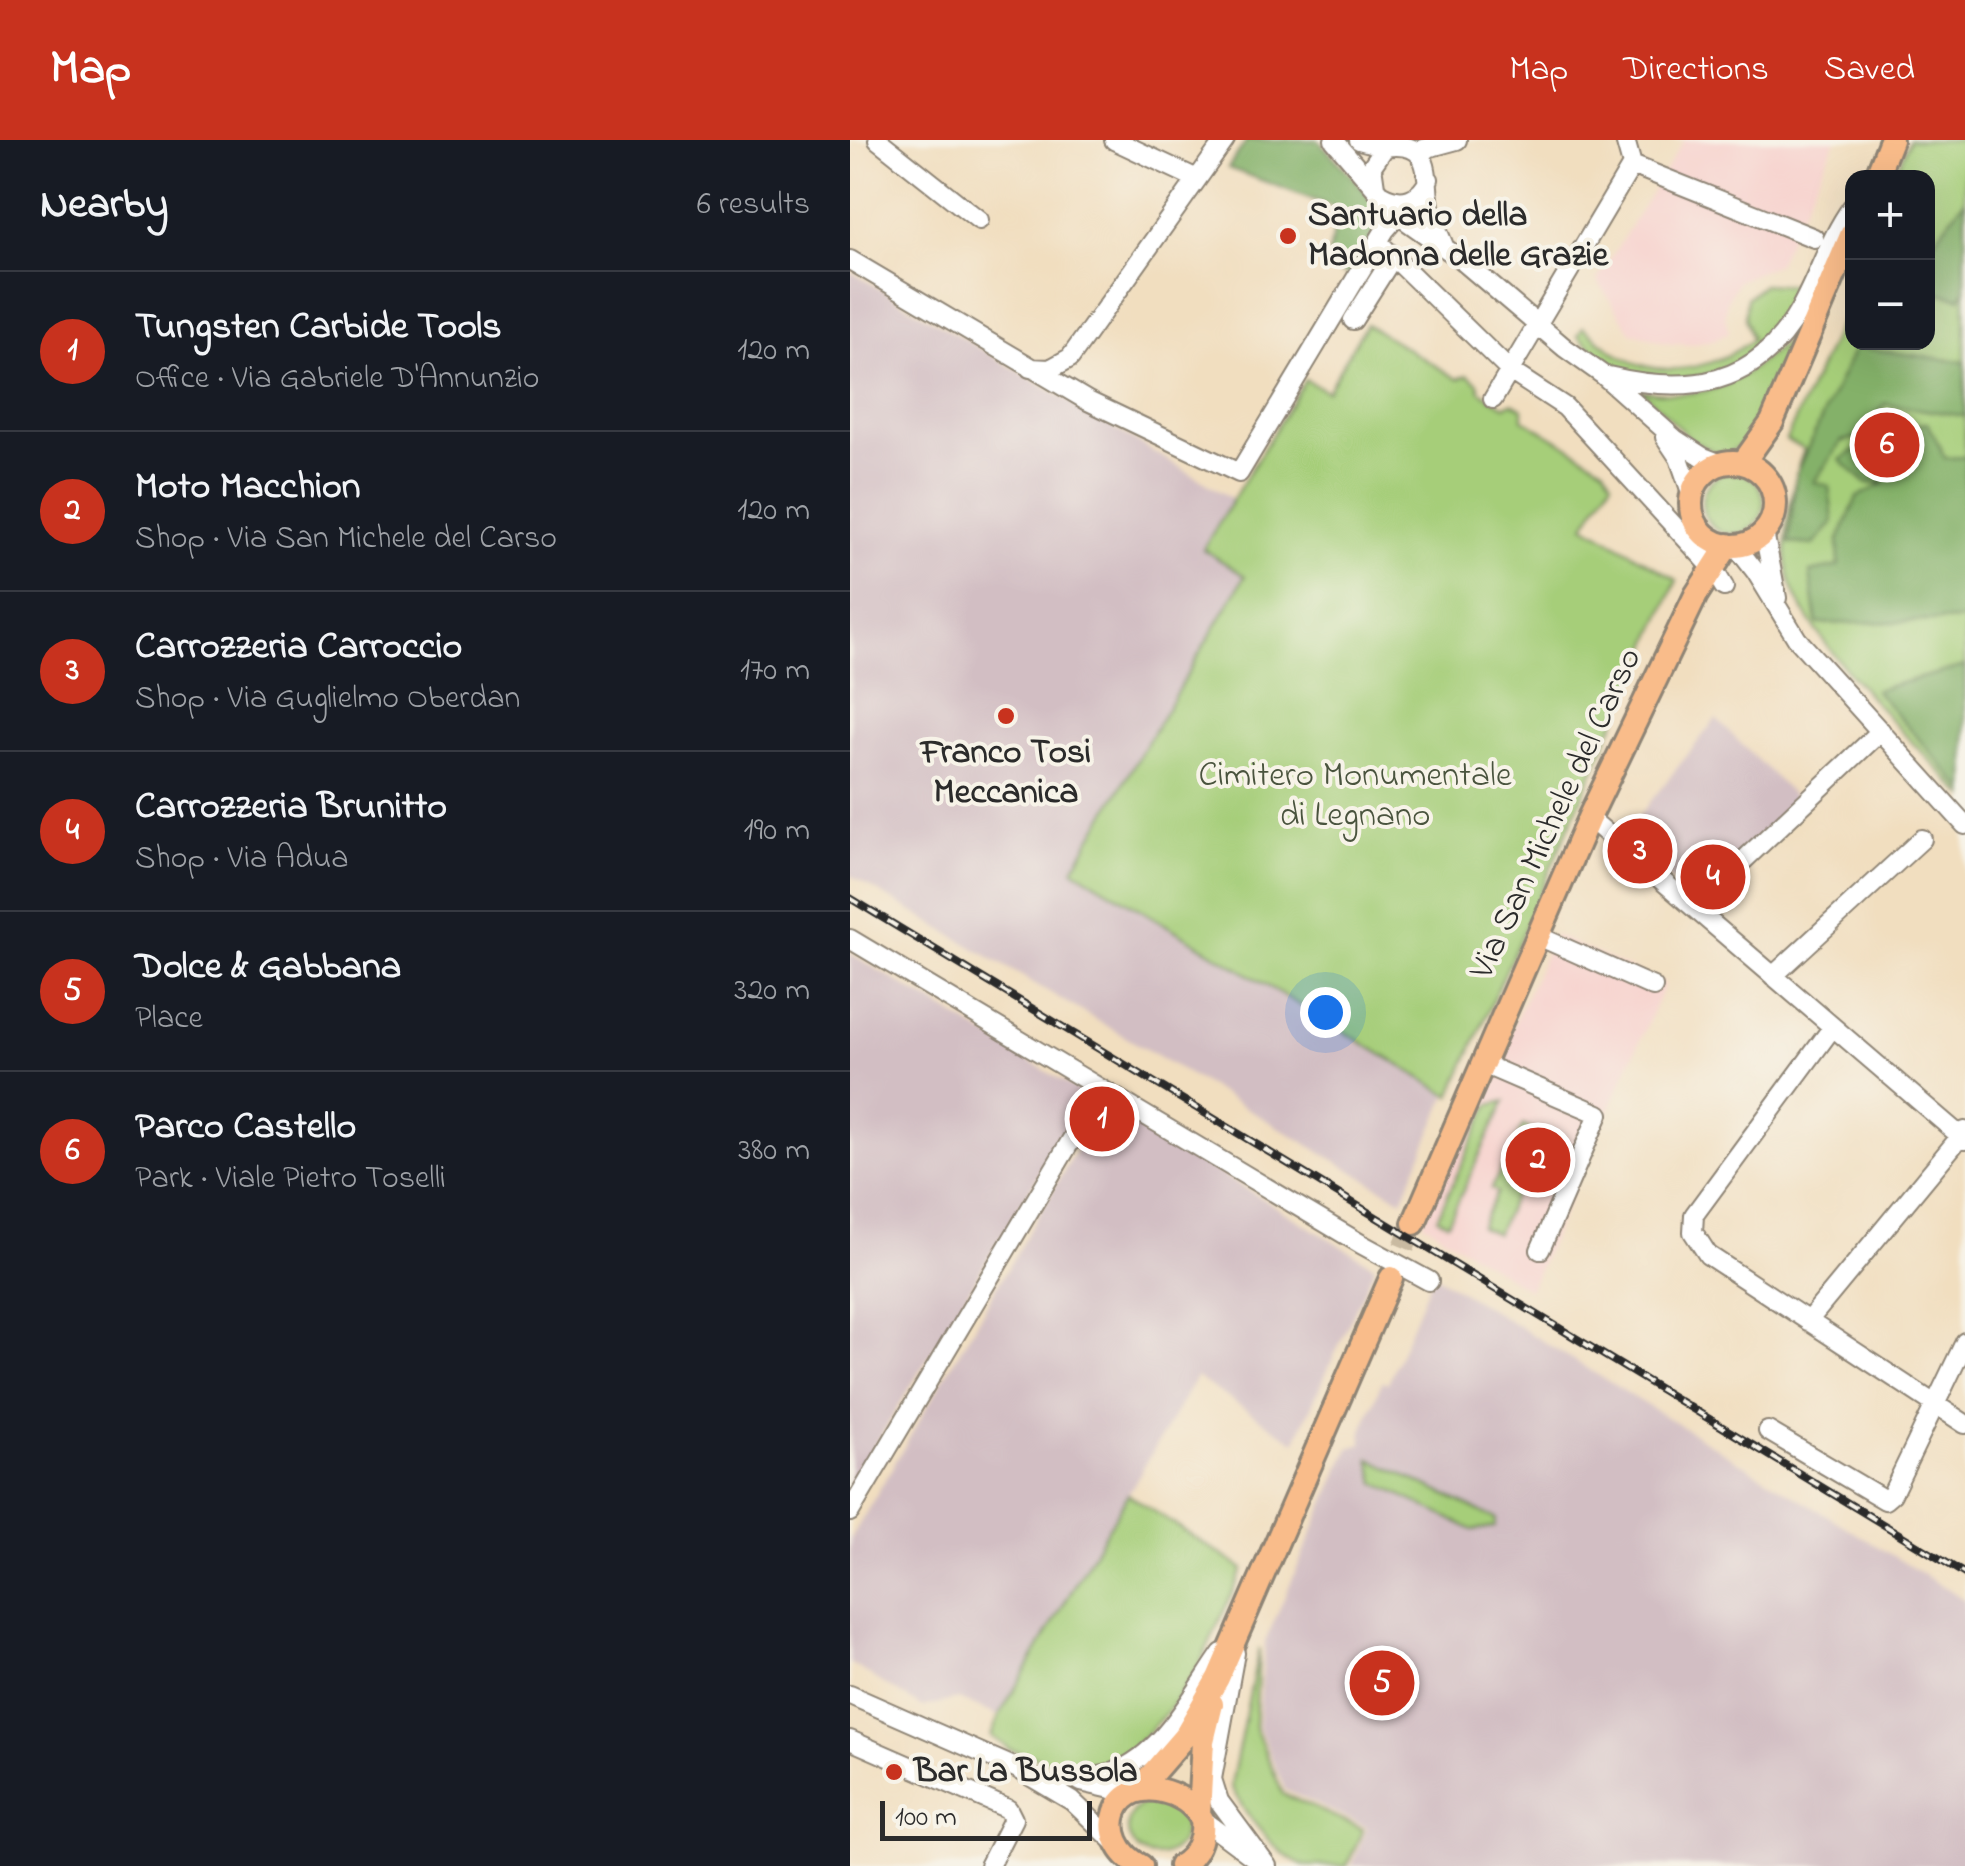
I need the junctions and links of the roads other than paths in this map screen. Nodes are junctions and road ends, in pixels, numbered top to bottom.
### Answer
1 (878, 140) edge
2 (1114, 140) edge
3 (1225, 140) edge
4 (1334, 140) edge
5 (1359, 140) edge
6 (1457, 140) edge
7 (1626, 140) edge
8 (1891, 140) edge
9 (1394, 143) edge
10 (1420, 150) junction
11 (1632, 165) junction
12 (1878, 170) edge
13 (1429, 178) junction
14 (1198, 179) junction
15 (1378, 191) junction
16 (1398, 215) junction
17 (1845, 216) edge
18 (979, 220) dead end
19 (1814, 238) dead end
20 (1378, 242) junction
21 (1444, 246) junction
22 (1845, 250) edge
23 (1393, 256) junction
24 (850, 260) edge
25 (1353, 320) dead end
26 (1538, 324) junction
27 (1075, 352) junction
28 (1020, 364) junction
29 (1510, 372) junction
30 (1603, 375) junction
31 (1494, 399) dead end
32 (1088, 401) junction
33 (1646, 413) junction
34 (1772, 422) junction
35 (1732, 463) junction
36 (1769, 481) junction
37 (1692, 494) junction
38 (1764, 532) junction
39 (1732, 545) junction
40 (1711, 561) junction
41 (1780, 613) junction
42 (1880, 731) junction
43 (1589, 818) junction
44 (1965, 825) edge
45 (1922, 839) dead end
46 (1694, 907) junction
47 (1538, 936) junction
48 (850, 939) edge
49 (1773, 976) junction
50 (1653, 987) dead end
51 (1832, 1028) junction
52 (1483, 1064) junction
53 (1101, 1090) junction
54 (1964, 1136) edge
55 (1414, 1223) tunnel mouth
56 (1540, 1250) dead end
57 (1391, 1278) tunnel mouth
58 (1429, 1281) dead end
59 (1808, 1321) junction
60 (1965, 1342) edge
61 (1935, 1404) junction
62 (1965, 1424) edge
63 (1768, 1431) dead end
64 (850, 1512) edge
65 (1239, 1628) junction
66 (1218, 1678) junction
67 (850, 1695) edge
68 (850, 1740) edge
69 (1018, 1769) junction
70 (1066, 1779) junction
71 (1134, 1791) junction
72 (1201, 1816) junction
73 (1116, 1852) edge
74 (1189, 1865) edge
75 (989, 1866) edge
76 (1141, 1866) edge
77 (1266, 1866) edge

1 - 18 street
2 - 14 street
3 - 14 street
4 - 15 street
5 - 9 street
6 - 10 street
7 - 11 street
8 - 12 main road
9 - 10 street
9 - 15 street
10 - 13 street
11 - 19 street
11 - 26 street
13 - 15 street
13 - 21 street
14 - 27 street
15 - 16 street
16 - 20 street
16 - 21 street
17 - 30 street
20 - 23 street
20 - 32 street
21 - 26 street
22 - 34 main road
23 - 25 street
23 - 29 street
24 - 28 street
26 - 29 street
26 - 30 street
27 - 28 street
27 - 32 street
28 - 32 street
29 - 31 street
29 - 40 street
30 - 33 street
33 - 35 street
33 - 37 street
34 - 35 main road
34 - 36 main road
35 - 36 main road
35 - 37 main road
36 - 38 main road
37 - 40 main road
38 - 39 main road
38 - 41 street
39 - 40 main road
39 - 41 street
40 - 43 main road, Via San Michele del Carso
41 - 42 street
42 - 44 street
42 - 46 street
43 - 46 street
43 - 47 main road, Via San Michele del Carso
45 - 49 street
46 - 49 street
47 - 50 street
47 - 52 main road, Via San Michele del Carso
48 - 53 street
49 - 51 street
51 - 54 street
51 - 59 street
52 - 55 main road, Via San Michele del Carso
52 - 56 street
53 - 58 street
53 - 64 street
54 - 59 street
57 - 65 main road
59 - 61 street
60 - 61 street
61 - 62 street
61 - 63 street
65 - 66 main road
65 - 70 street
65 - 77 street
66 - 71 main road
66 - 72 main road
67 - 69 street
68 - 75 street
69 - 70 street
69 - 73 street
70 - 71 street
71 - 72 main road
71 - 73 main road
72 - 74 main road
72 - 77 street
73 - 76 main road

